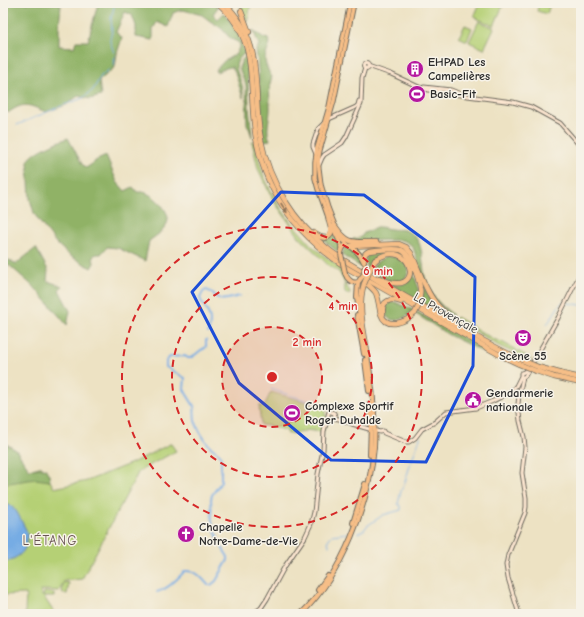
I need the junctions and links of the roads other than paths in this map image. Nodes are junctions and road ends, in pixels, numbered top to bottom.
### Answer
1 (218, 3) edge
2 (224, 3) edge
3 (350, 3) edge
4 (354, 3) edge
5 (241, 11) dead end
6 (254, 55) junction
7 (361, 95) junction
8 (332, 110) junction
9 (349, 110) junction
10 (339, 114) junction
11 (330, 118) junction
12 (353, 120) junction
13 (325, 122) junction
14 (313, 142) junction
15 (581, 146) edge
16 (319, 149) junction
17 (331, 150) junction
18 (316, 154) junction
19 (319, 165) junction
20 (328, 215) junction
21 (297, 218) junction
22 (335, 226) joint
23 (347, 243) junction
24 (396, 244) junction
25 (341, 252) junction
26 (375, 260) junction
27 (340, 264) junction
28 (350, 264) junction
29 (364, 264) junction
30 (418, 268) junction
31 (581, 272) edge
32 (416, 275) junction
33 (359, 281) junction
34 (352, 282) junction
35 (420, 301) junction
36 (414, 312) junction
37 (426, 314) junction
38 (477, 337) junction
39 (366, 350) junction
40 (520, 362) junction
41 (537, 369) junction
42 (524, 375) junction
43 (581, 378) edge
44 (581, 383) edge
45 (369, 429) dead end
46 (378, 432) dead end
47 (252, 614) edge
48 (297, 614) edge
49 (301, 614) edge
50 (519, 614) edge

1 -> 27 highway, La Provençale
2 - 6 highway, La Provençale
3 - 13 main road
4 - 8 main road
5 - 6 highway
6 - 21 highway, La Provençale
7 - 9 main road
7 - 12 main road
7 - 15 main road
8 - 10 main road
8 - 11 main road
9 - 10 main road
9 - 12 main road
10 - 11 main road
11 - 13 main road
11 - 16 main road
12 - 17 main road
13 - 14 main road
13 - 16 main road
14 - 16 main road
14 - 18 main road
16 - 17 main road
16 - 18 main road
16 - 19 main road
17 - 19 main road
18 - 20 main road
19 - 22 main road
20 - 21 highway
20 - 25 main road
21 - 28 highway, La Provençale
22 - 23 highway
23 - 24 highway
23 - 25 highway
23 - 29 highway
23 - 30 highway
24 - 30 highway
24 - 35 highway
25 - 34 highway, bridge
26 - 28 highway
26 - 32 highway
26 - 39 highway, bridge
27 - 36 highway
27 - 37 highway, La Provençale
28 - 38 highway, La Provençale
29 - 32 highway
29 - 33 highway, bridge
30 - 38 highway
31 - 42 main road
32 - 35 highway
33 - 34 highway
33 - 39 highway
34 - 48 highway
35 - 36 highway, bridge
36 - 37 highway
37 - 40 highway, La Provençale
38 - 40 highway, La Provençale
39 - 49 highway
40 - 41 highway, La Provençale, bridge
41 - 43 highway, La Provençale
41 - 44 highway, La Provençale
42 - 46 main road
42 - 50 main road
45 - 47 main road

